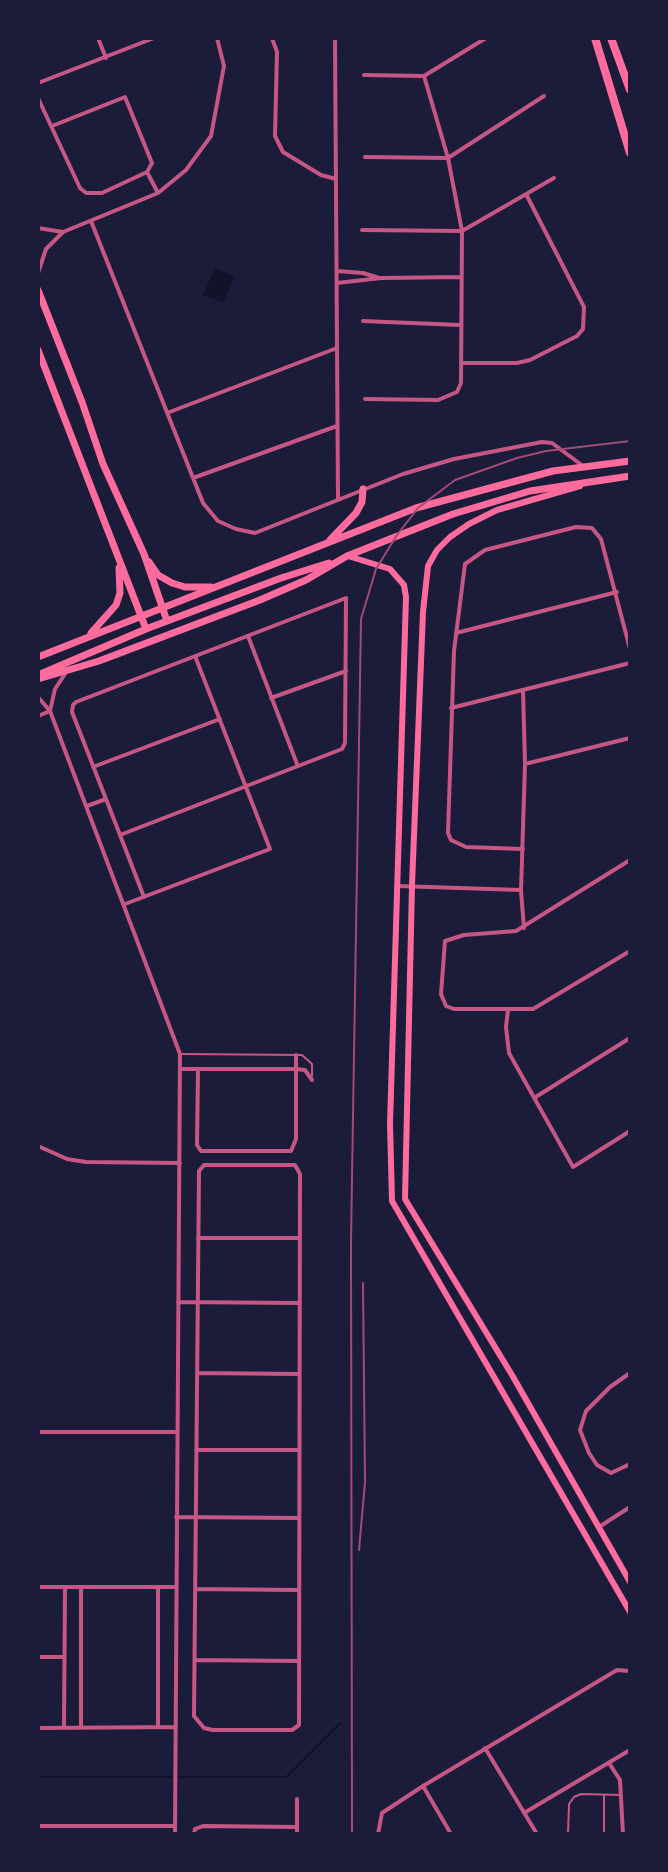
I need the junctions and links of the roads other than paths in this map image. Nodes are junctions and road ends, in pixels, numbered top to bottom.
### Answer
1 (98, 38) edge
2 (154, 38) edge
3 (217, 38) edge
4 (272, 38) edge
5 (335, 38) edge
6 (486, 38) edge
7 (595, 38) edge
8 (611, 38) edge
9 (106, 58) junction
10 (364, 75) dead end
11 (424, 76) junction
12 (38, 83) edge
13 (630, 90) edge
14 (544, 96) dead end
15 (38, 98) edge
16 (52, 126) junction
17 (630, 153) edge
18 (365, 157) dead end
19 (448, 158) junction
20 (147, 172) junction
21 (554, 178) dead end
22 (336, 179) junction
23 (158, 193) junction
24 (527, 196) junction
25 (91, 221) junction
26 (38, 228) edge
27 (362, 230) dead end
28 (462, 231) junction
29 (63, 232) junction
30 (337, 271) junction
31 (38, 273) edge
32 (461, 277) junction
33 (381, 278) junction
34 (337, 283) junction
35 (38, 290) edge
36 (363, 321) dead end
37 (460, 325) junction
38 (337, 348) junction
39 (38, 350) edge
40 (461, 363) junction
41 (365, 399) dead end
42 (167, 413) junction
43 (338, 426) junction
44 (630, 461) edge
45 (583, 466) junction
46 (630, 476) edge
47 (193, 478) junction
48 (595, 480) junction
49 (363, 489) junction
50 (338, 499) junction
51 (329, 542) junction
52 (144, 554) junction
53 (347, 556) junction
54 (335, 561) junction
55 (119, 563) junction
56 (227, 585) junction
57 (617, 592) junction
58 (163, 608) junction
59 (141, 617) junction
60 (167, 621) junction
61 (146, 629) junction
62 (456, 633) junction
63 (248, 636) junction
64 (87, 637) junction
65 (630, 649) edge
66 (195, 656) junction
67 (38, 657) edge
68 (630, 663) edge
69 (67, 671) junction
70 (346, 671) junction
71 (38, 677) edge
72 (523, 690) junction
73 (38, 697) edge
74 (271, 698) junction
75 (451, 708) junction
76 (50, 711) junction
77 (38, 716) edge
78 (220, 719) junction
79 (630, 738) edge
80 (525, 764) junction
81 (297, 765) junction
82 (93, 767) junction
83 (245, 786) junction
84 (106, 799) junction
85 (87, 806) junction
86 (120, 835) junction
87 (523, 849) junction
88 (630, 860) edge
89 (412, 885) junction
90 (398, 886) junction
91 (521, 891) junction
92 (144, 897) junction
93 (125, 904) junction
94 (524, 928) junction
95 (630, 951) edge
96 (508, 1009) junction
97 (630, 1038) edge
98 (180, 1054) junction
99 (296, 1055) junction
100 (181, 1069) junction
101 (198, 1069) junction
102 (296, 1069) junction
103 (312, 1080) joint
104 (534, 1098) junction
105 (630, 1131) edge
106 (38, 1146) edge
107 (180, 1163) junction
108 (198, 1238) junction
109 (301, 1238) junction
110 (178, 1302) junction
111 (198, 1302) junction
112 (300, 1303) junction
113 (197, 1373) junction
114 (630, 1373) edge
115 (299, 1374) junction
116 (38, 1432) edge
117 (176, 1432) junction
118 (196, 1450) junction
119 (299, 1450) junction
120 (630, 1464) edge
121 (630, 1507) edge
122 (176, 1517) junction
123 (196, 1517) junction
124 (299, 1518) junction
125 (599, 1527) junction
126 (630, 1582) edge
127 (38, 1587) edge
128 (65, 1587) junction
129 (81, 1587) junction
130 (158, 1587) junction
131 (176, 1587) junction
132 (195, 1589) junction
133 (298, 1590) junction
134 (630, 1612) edge
135 (38, 1657) edge
136 (65, 1657) junction
137 (195, 1660) junction
138 (299, 1661) junction
139 (630, 1671) edge
140 (64, 1727) junction
141 (81, 1727) junction
142 (158, 1727) junction
143 (176, 1727) junction
144 (38, 1728) edge
145 (485, 1748) junction
146 (630, 1750) edge
147 (609, 1763) junction
148 (423, 1786) junction
149 (604, 1795) junction
150 (622, 1795) junction
151 (297, 1799) dead end
152 (524, 1813) junction
153 (38, 1826) edge
154 (175, 1826) junction
155 (297, 1827) junction
156 (175, 1834) edge
157 (194, 1834) edge
158 (297, 1834) edge
159 (378, 1834) edge
160 (451, 1834) edge
161 (537, 1834) edge
162 (568, 1834) edge
163 (604, 1834) edge
164 (623, 1834) edge

1 - 9 street
2 - 9 street
3 - 23 street
4 - 22 street
5 - 22 street
6 - 11 street
7 - 17 highway
8 - 13 highway
9 - 12 street
10 - 11 street
11 - 19 street
14 - 19 street
15 - 16 street
16 - 20 street
16 - 20 street
18 - 19 street
19 - 28 street
20 - 23 street
21 - 24 street
22 - 30 street
23 - 25 street
24 - 28 street
24 - 40 street
25 - 29 street
25 - 42 street
26 - 29 street
27 - 28 street
28 - 32 street
29 - 31 street
30 - 33 street
30 - 34 street
32 - 33 street
32 - 37 street
33 - 34 street
34 - 38 street
35 - 52 main road
36 - 37 street
37 - 40 street
38 - 42 street
38 - 43 street
39 - 55 main road
40 - 41 street
42 - 47 street
43 - 47 street
43 - 50 street
44 - 45 main road
45 - 49 street
45 - 51 main road
46 - 48 main road
47 - 50 street
48 - 53 main road
48 - 89 main road
49 - 50 street
49 - 51 main road
51 - 56 main road
52 - 56 main road
52 - 58 main road
53 - 54 main road
53 - 90 main road
54 - 60 main road
54 - 69 main road
55 - 59 main road
55 - 64 main road
56 - 58 main road
57 - 62 street
57 - 62 street
57 - 65 street
58 - 59 main road
58 - 60 main road
59 - 61 main road
59 - 64 main road
60 - 61 main road
61 - 71 main road
62 - 75 street
63 - 66 street
63 - 70 street
63 - 74 street
64 - 67 main road
66 - 78 street
66 - 82 street
68 - 72 street
69 - 71 main road
69 - 76 street
70 - 74 street
70 - 81 street
72 - 75 street
72 - 80 street
73 - 76 street
74 - 81 street
75 - 87 street
76 - 77 street
76 - 85 street
78 - 82 street
78 - 83 street
79 - 80 street
80 - 87 street
81 - 83 street
82 - 84 street
83 - 86 street
83 - 92 street
84 - 85 street
84 - 86 street
85 - 93 street
86 - 92 street
87 - 91 street
88 - 94 street
89 - 90 street
89 - 91 street
89 - 125 main road
90 - 134 main road
91 - 94 street
92 - 93 street
93 - 98 street
94 - 96 street
95 - 96 street
96 - 104 street
97 - 104 street
98 - 99 lane
98 - 100 street
99 - 102 street
99 - 103 lane
100 - 101 street
100 - 107 street
101 - 102 street
101 - 102 street
102 - 103 street
104 - 105 street
106 - 107 street
107 - 110 street
108 - 109 street
108 - 109 street
108 - 111 street
109 - 112 street
110 - 111 street
110 - 117 street
111 - 112 street
111 - 113 street
112 - 115 street
113 - 115 street
113 - 118 street
114 - 120 street
115 - 119 street
116 - 117 street
117 - 122 street
118 - 119 street
118 - 123 street
119 - 124 street
121 - 125 street
122 - 123 street
122 - 131 street
123 - 124 street
123 - 132 street
124 - 133 street
125 - 126 main road
127 - 128 street
128 - 129 street
128 - 136 street
129 - 130 street
129 - 141 street
130 - 131 street
130 - 142 street
131 - 143 street
132 - 133 street
132 - 137 street
133 - 138 street
135 - 136 street
136 - 140 street
137 - 138 street
137 - 138 street
139 - 145 street
140 - 141 street
140 - 144 street
141 - 142 street
142 - 143 street
143 - 154 street
145 - 148 street
145 - 152 street
146 - 147 street
147 - 150 street
147 - 152 street
148 - 159 street
148 - 160 street
149 - 150 lane
149 - 162 lane
149 - 163 lane
150 - 164 street
151 - 155 street
152 - 161 street
153 - 154 street
154 - 156 street
155 - 157 street
155 - 158 street

